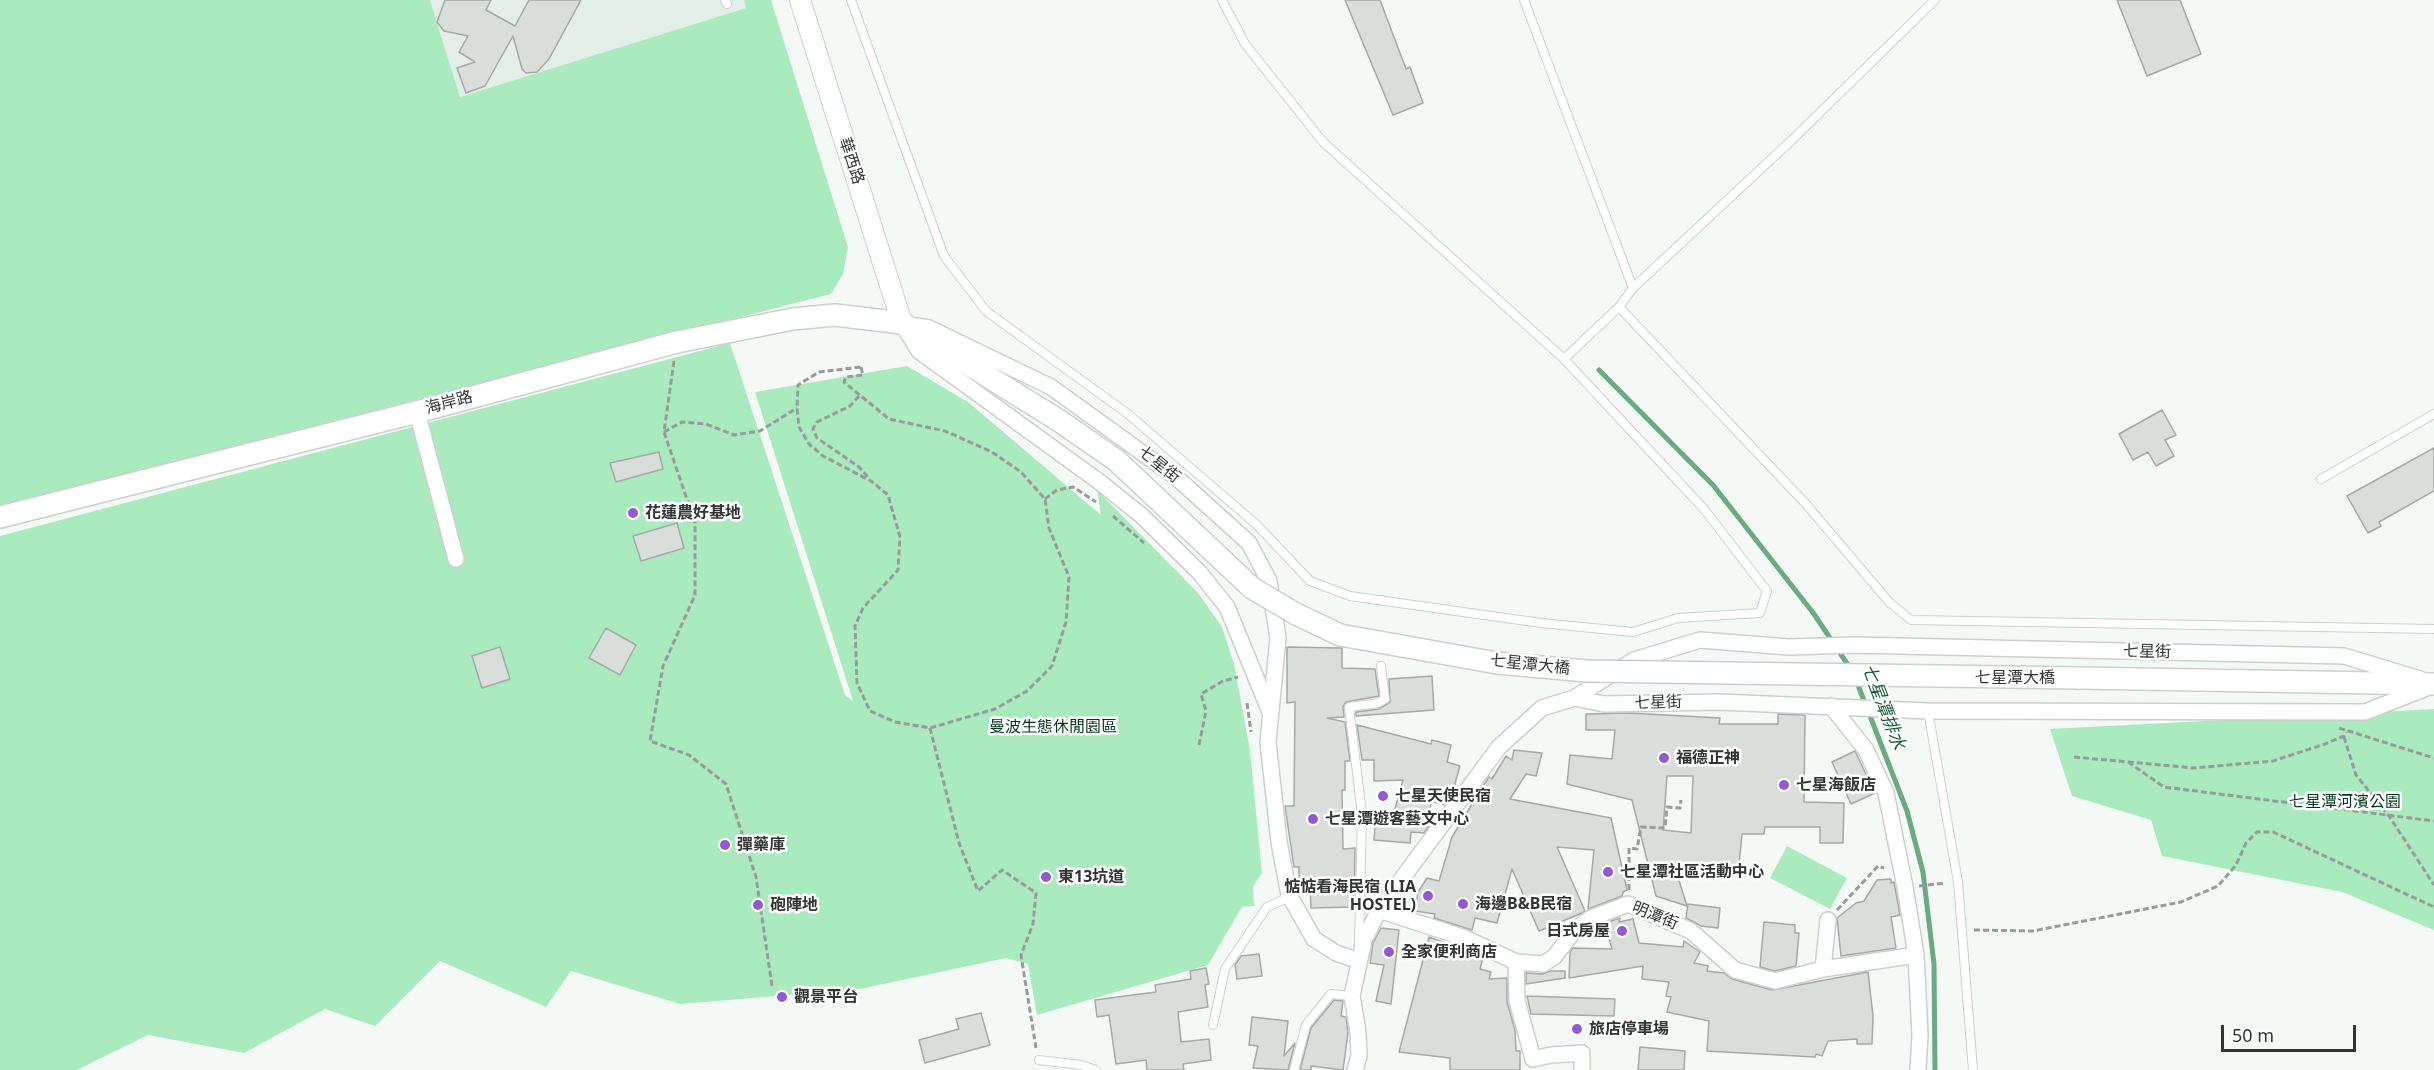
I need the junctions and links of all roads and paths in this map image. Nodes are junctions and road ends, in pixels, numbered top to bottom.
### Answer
1 (800, 0) edge
2 (851, 0) edge
3 (1222, 0) edge
4 (1524, 0) edge
5 (1935, 0) edge
6 (1633, 288) junction
7 (1619, 307) junction
8 (902, 323) junction
9 (676, 342) junction
10 (1564, 359) junction
11 (859, 396) junction
12 (797, 408) junction
13 (417, 412) junction
14 (2434, 414) edge
15 (664, 432) junction
16 (2321, 479) dead end
17 (871, 481) junction
18 (1045, 499) junction
19 (1100, 505) dead end
20 (1108, 512) dead end
21 (0, 517) edge
22 (1149, 548) dead end
23 (456, 559) dead end
24 (2434, 629) edge
25 (1381, 666) dead end
26 (1243, 676) dead end
27 (2079, 678) joint
28 (2434, 684) edge
29 (1574, 698) junction
30 (1831, 706) junction
31 (1928, 711) junction
32 (1270, 714) junction
33 (2337, 727) dead end
34 (930, 728) junction
35 (2345, 734) junction
36 (1199, 745) dead end
37 (2074, 757) dead end
38 (2434, 758) edge
39 (2128, 762) junction
40 (1681, 800) dead end
41 (2389, 816) junction
42 (2434, 821) edge
43 (1902, 871) junction
44 (1958, 882) junction
45 (2434, 885) edge
46 (1905, 887) junction
47 (1290, 897) junction
48 (1628, 904) junction
49 (2434, 907) edge
50 (1379, 910) junction
51 (1828, 920) joint
52 (1962, 929) junction
53 (1916, 955) junction
54 (1359, 962) junction
55 (1516, 962) junction
56 (1822, 969) junction
57 (772, 986) dead end
58 (1352, 996) junction
59 (1213, 1025) dead end
60 (1039, 1060) joint
61 (1096, 1070) edge
62 (1294, 1070) edge
63 (1355, 1070) edge
64 (1582, 1070) edge
65 (1918, 1070) edge
66 (1973, 1070) edge

1 - 8 street, 華西路
2 - 10 lane
3 - 10 lane
4 - 6 lane
5 - 6 lane
6 - 7 lane
7 - 10 lane
7 - 24 lane
8 - 9 main road, 海岸路
8 - 27 main road, 七星潭大橋, bridge
8 - 32 street, 七星街
8 - 32 street, 七星街
9 - 13 main road, 海岸路
9 - 15 path
11 - 12 path
11 - 17 path
11 - 18 path
12 - 15 path
12 - 17 path
13 - 21 main road, 海岸路
13 - 23 street
14 - 16 lane
15 - 57 path
17 - 34 path
18 - 19 path
18 - 34 path
20 - 22 path
25 - 54 lane
26 - 36 path
27 - 28 main road, 七星街
28 - 29 street, 七星街
28 - 31 street
29 - 30 street, 七星街
29 - 50 street, 七星街
30 - 31 street, 七星街
30 - 43 street
31 - 44 lane
32 - 47 street, 七星街
33 - 35 path
34 - 60 path
35 - 38 path
35 - 39 path
35 - 41 path
37 - 39 path
39 - 41 path
40 - 48 path
41 - 42 path
41 - 45 path
43 - 46 street
43 - 51 path
44 - 46 path
44 - 52 lane
46 - 53 street
47 - 54 street, 七星街
47 - 59 lane
48 - 55 street, 明潭街
48 - 56 street, 明潭街
49 - 52 path
50 - 54 street, 七星街
50 - 55 street, 明潭街
51 - 56 street
52 - 66 lane
53 - 56 street, 明潭街
53 - 65 street
54 - 58 street, 七星街
55 - 64 street
58 - 62 lane
58 - 63 street, 七星街
60 - 61 lane

